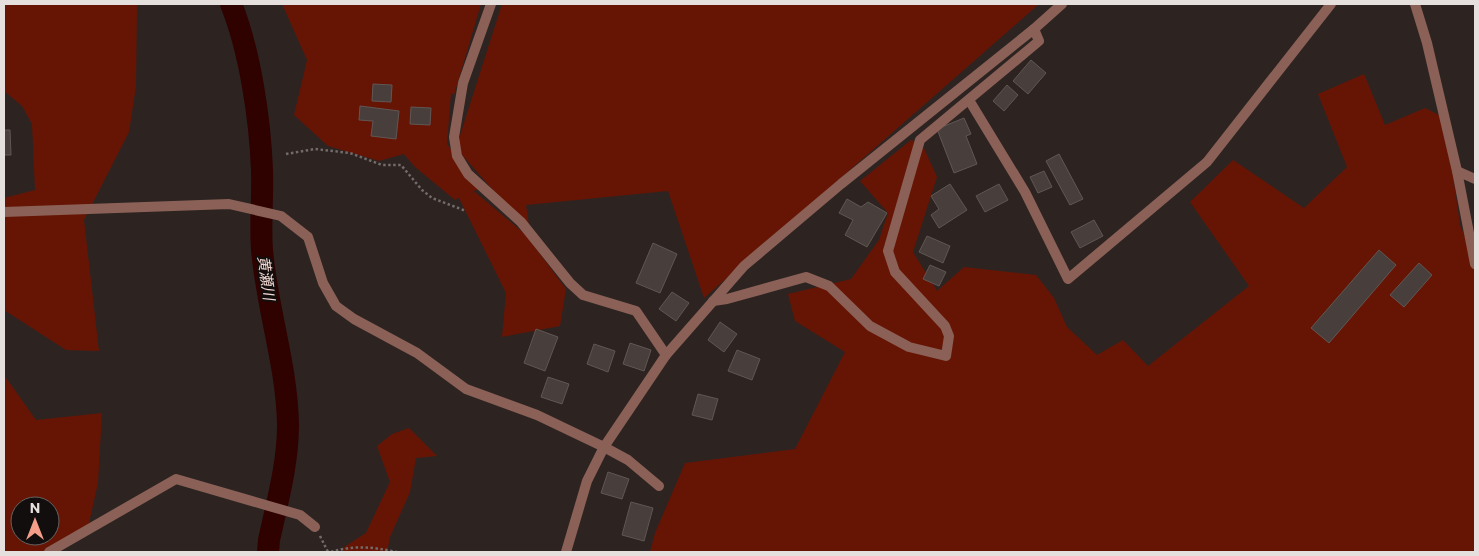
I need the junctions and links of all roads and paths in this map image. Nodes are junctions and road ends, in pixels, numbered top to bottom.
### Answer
1 (490, 4) edge
2 (1062, 4) edge
3 (1331, 4) edge
4 (1416, 4) edge
5 (1034, 29) junction
6 (969, 100) junction
7 (286, 154) dead end
8 (1457, 171) junction
9 (1475, 179) edge
10 (466, 211) dead end
11 (4, 212) edge
12 (1475, 264) edge
13 (713, 301) junction
14 (666, 355) junction
15 (604, 447) junction
16 (659, 486) dead end
17 (316, 527) joint
18 (49, 552) edge
19 (330, 552) edge
20 (397, 552) edge
21 (566, 552) edge

1 - 14 street
2 - 5 street
3 - 6 street
4 - 8 street
5 - 6 street
5 - 13 street
6 - 13 street
7 - 10 path
8 - 9 street
8 - 12 street
11 - 15 street
13 - 14 street
14 - 15 street
15 - 16 street
15 - 21 street
17 - 18 street
17 - 19 path
19 - 20 path

